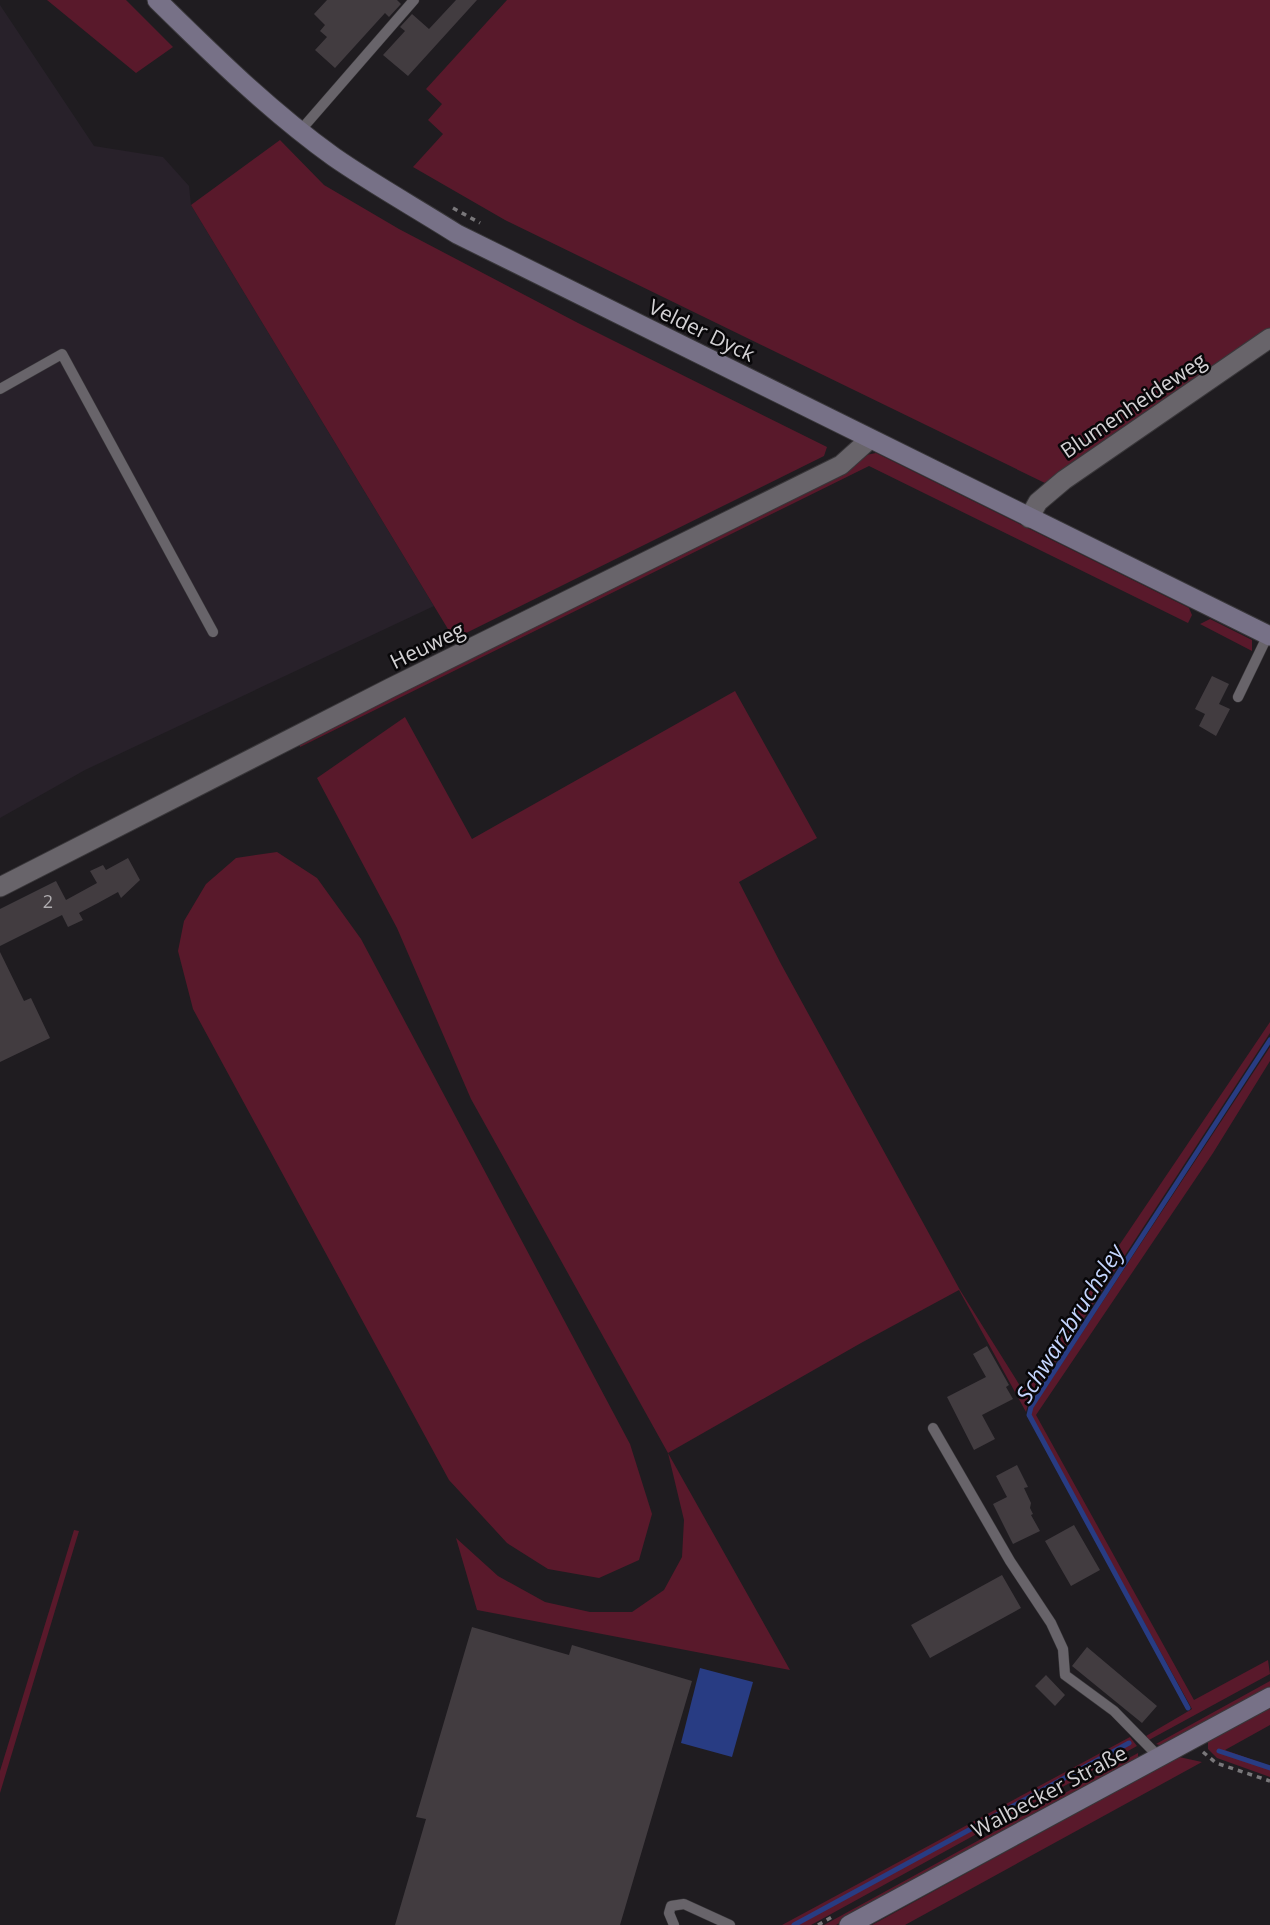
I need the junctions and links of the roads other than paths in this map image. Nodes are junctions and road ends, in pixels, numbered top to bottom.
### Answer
1 (157, 0) edge
2 (414, 0) edge
3 (300, 131) junction
4 (1270, 338) edge
5 (0, 389) edge
6 (870, 439) junction
7 (1029, 517) junction
8 (213, 632) dead end
9 (1269, 635) edge
10 (1238, 696) dead end
11 (0, 887) edge
12 (933, 1428) dead end
13 (1270, 1697) edge
14 (1159, 1758) junction
15 (716, 1923) edge
16 (674, 1925) edge
17 (730, 1925) edge
18 (849, 1925) edge

1 - 3 main road, Velder Dyck
2 - 3 lane
3 - 6 main road, Velder Dyck
4 - 7 street, Blumenheideweg
5 - 8 lane
6 - 7 main road, Velder Dyck
6 - 11 street, Heuweg
7 - 9 main road, Velder Dyck
9 - 10 lane
12 - 14 lane
13 - 14 main road, Walbecker Straße
14 - 18 main road, Walbecker Straße
15 - 16 lane
15 - 17 lane

